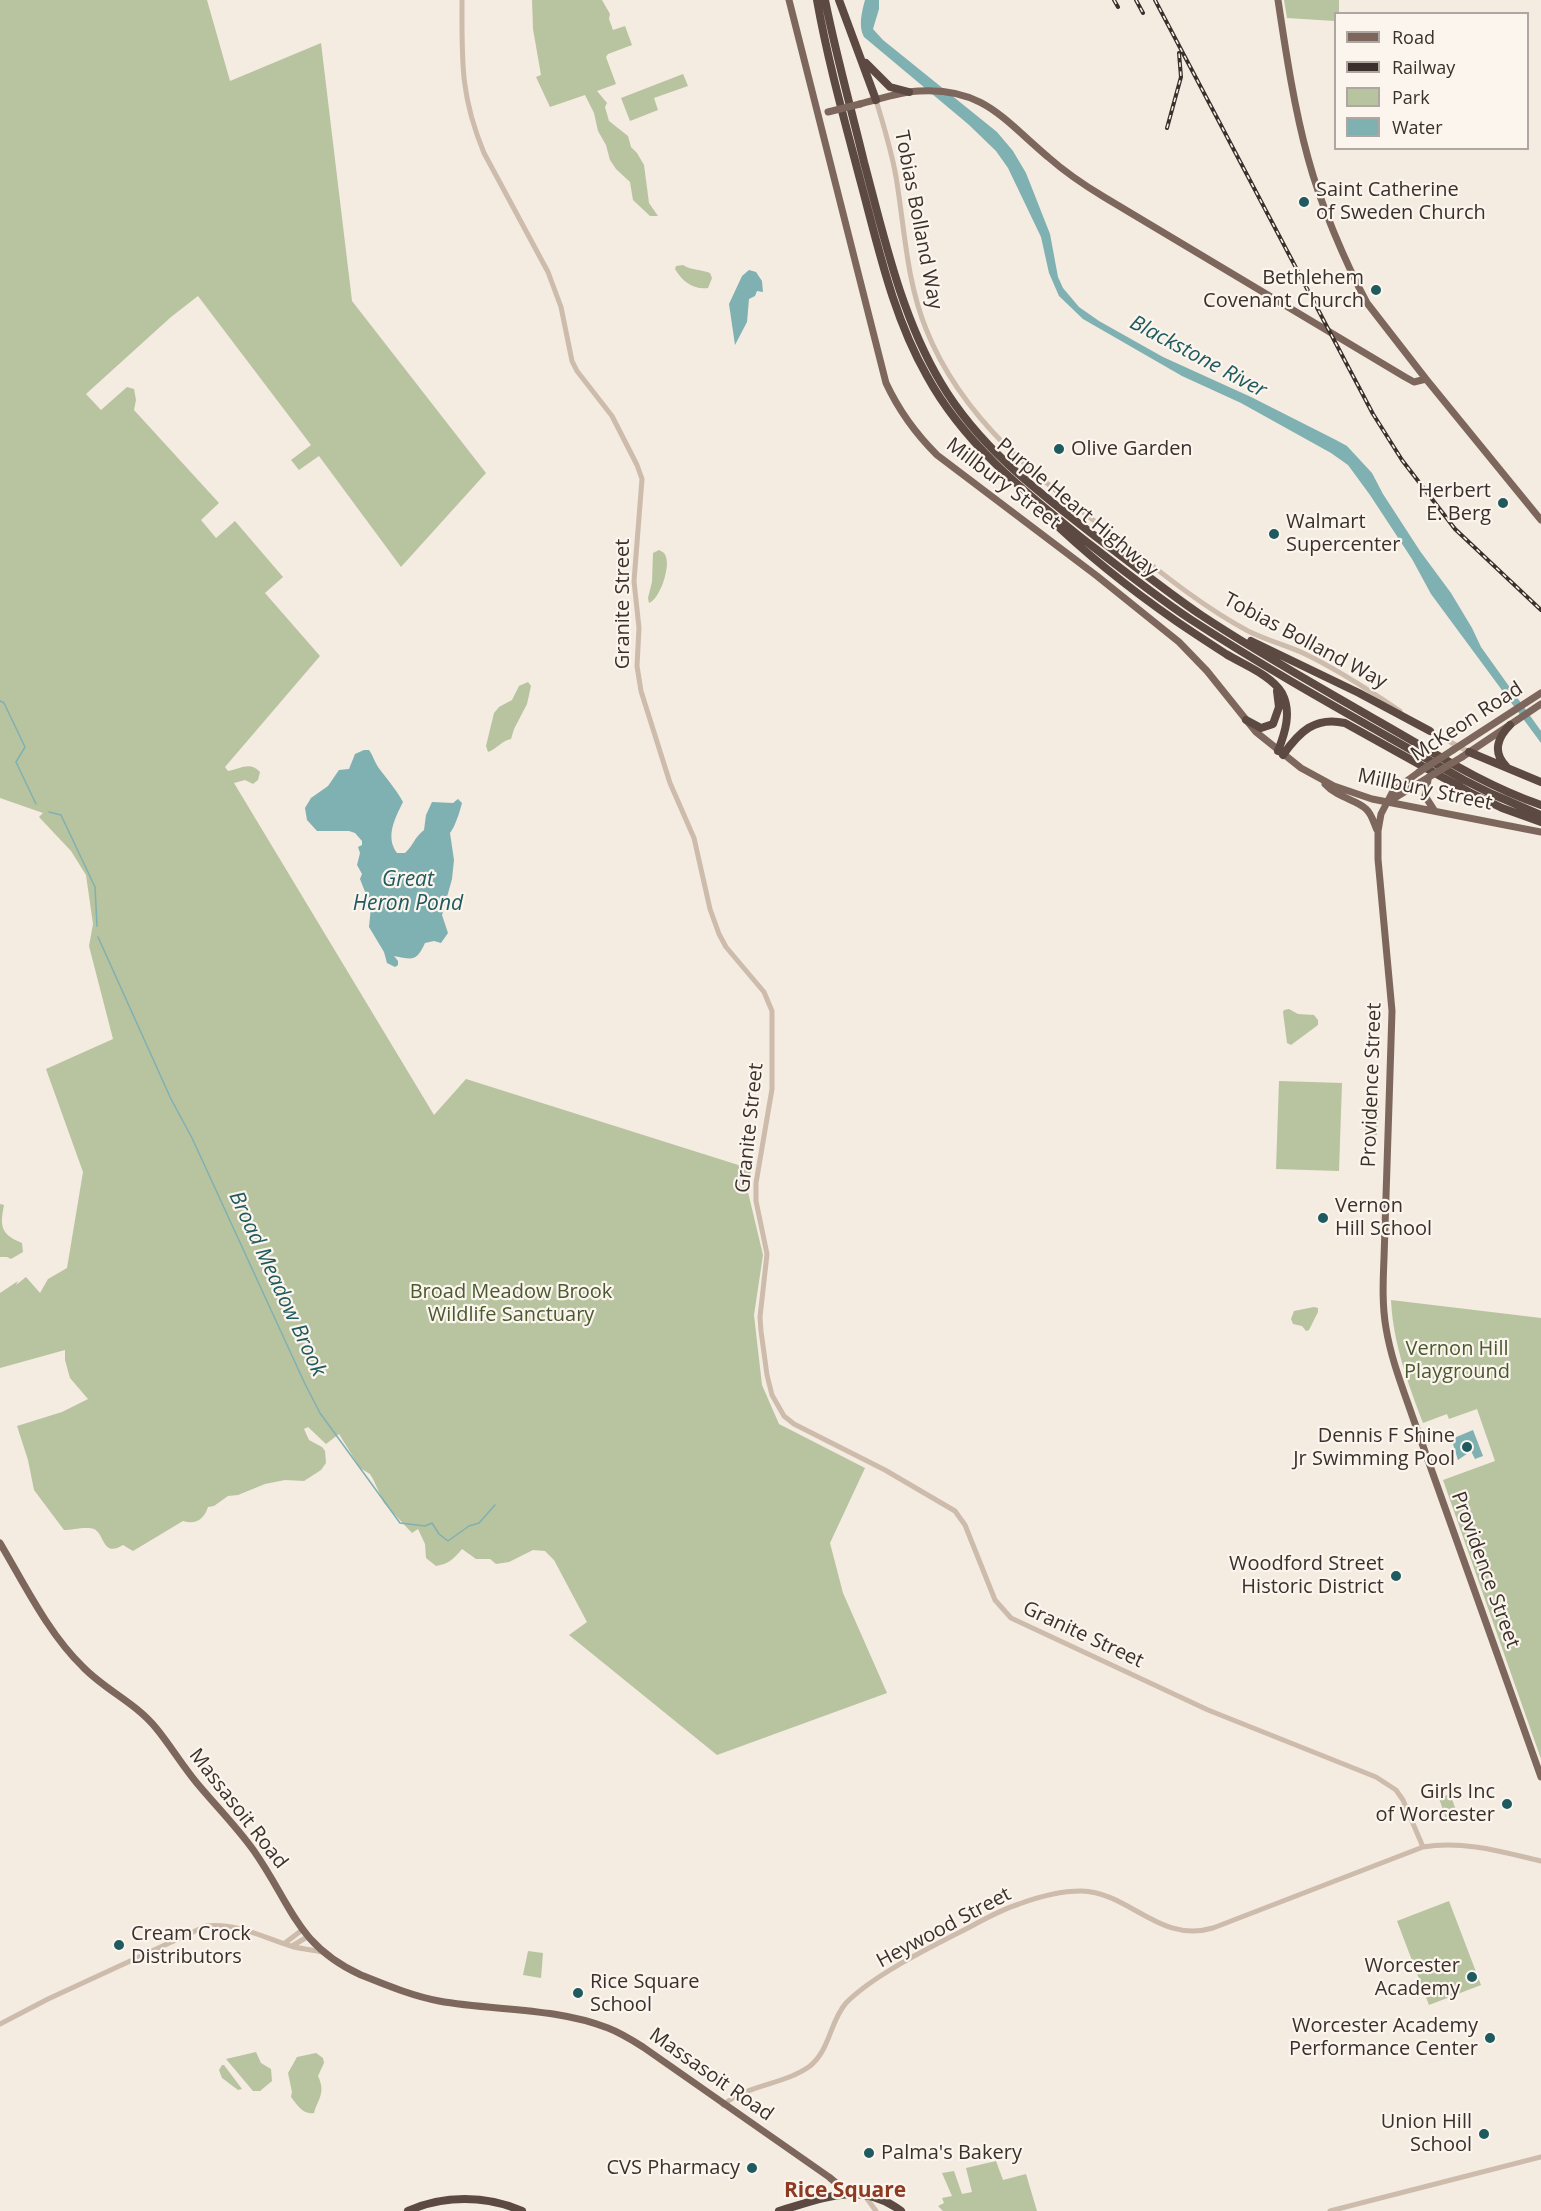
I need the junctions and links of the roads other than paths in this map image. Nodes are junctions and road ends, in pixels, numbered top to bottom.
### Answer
1 (462, 0) edge
2 (789, 0) edge
3 (817, 0) edge
4 (825, 0) edge
5 (839, 0) edge
6 (1278, 0) edge
7 (860, 56) junction
8 (909, 92) junction
9 (876, 100) junction
10 (818, 114) junction
11 (1426, 380) junction
12 (1011, 480) junction
13 (1541, 520) edge
14 (1201, 615) junction
15 (1275, 685) junction
16 (1541, 693) edge
17 (1539, 706) edge
18 (1246, 720) junction
19 (1508, 721) junction
20 (1430, 731) junction
21 (1455, 748) junction
22 (1281, 753) junction
23 (1466, 754) junction
24 (1508, 768) junction
25 (1430, 777) junction
26 (1321, 780) junction
27 (1541, 782) edge
28 (1388, 802) junction
29 (1541, 805) edge
30 (1434, 810) junction
31 (1541, 815) edge
32 (1541, 822) edge
33 (1378, 831) junction
34 (1541, 832) edge
35 (0, 1543) edge
36 (1541, 1777) edge
37 (1423, 1847) junction
38 (1541, 1861) edge
39 (302, 1930) junction
40 (307, 1936) junction
41 (285, 1943) junction
42 (292, 1946) junction
43 (322, 1952) junction
44 (0, 2024) edge
45 (723, 2104) junction
46 (1541, 2157) edge
47 (848, 2193) junction
48 (864, 2194) junction
49 (408, 2211) edge
50 (522, 2211) edge
51 (779, 2211) edge
52 (876, 2211) edge
53 (901, 2211) edge
54 (1330, 2211) edge

1 - 37 street, Granite Street
2 - 10 main road, Millbury Street
3 - 12 highway, Purple Heart Highway
4 - 14 highway, Purple Heart Highway
5 - 7 highway
6 - 11 main road
7 - 8 highway
7 - 9 highway
8 - 9 main road
8 - 11 main road
9 - 10 main road, bridge
9 - 20 street, Tobias Bolland Way
10 - 18 main road, Millbury Street
11 - 13 main road
12 - 15 highway
12 - 31 highway, Purple Heart Highway
14 - 20 highway
14 - 29 highway, Purple Heart Highway
15 - 18 highway
15 - 22 highway
16 - 19 main road, McKeon Road
17 - 19 main road, McKeon Road
18 - 22 main road, Millbury Street
19 - 21 main road, McKeon Road
19 - 23 main road, McKeon Road
19 - 24 highway
20 - 21 street, Tobias Bolland Way
21 - 23 street, Tobias Bolland Way
21 - 28 main road, McKeon Road, bridge
22 - 26 main road, Millbury Street
22 - 32 highway
23 - 24 highway
23 - 25 main road, McKeon Road, bridge
24 - 27 highway
25 - 28 main road, McKeon Road
25 - 30 main road
26 - 28 main road, Millbury Street
26 - 33 main road
28 - 30 main road, Millbury Street
28 - 33 main road, Providence Street
30 - 34 main road, Millbury Street
33 - 36 main road, Providence Street
35 - 39 main road, Massasoit Road
37 - 38 street, Heywood Street
37 - 45 street, Heywood Street
39 - 40 main road, Massasoit Road
39 - 41 street
40 - 42 street
40 - 43 main road, Massasoit Road
41 - 42 street
41 - 44 street
42 - 43 street
43 - 45 main road, Massasoit Road
45 - 47 main road, Massasoit Road
46 - 54 street
47 - 48 highway
47 - 51 highway
48 - 52 street
48 - 53 highway
49 - 50 highway

